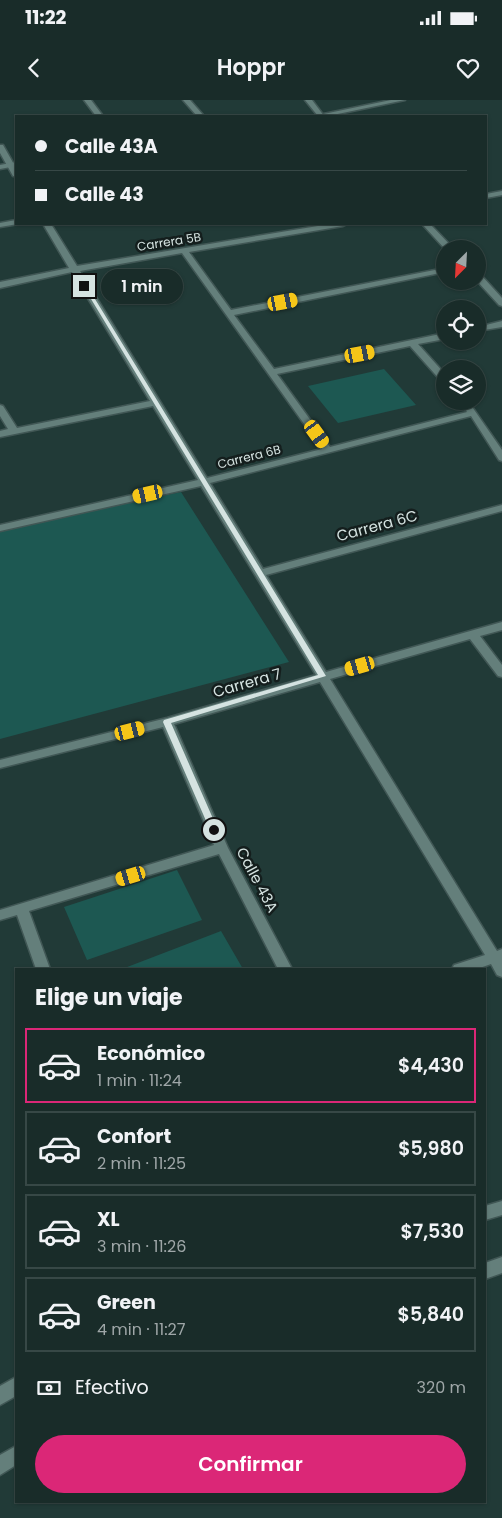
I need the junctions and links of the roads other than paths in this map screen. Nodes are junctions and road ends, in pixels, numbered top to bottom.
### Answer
1 (87, 100) edge
2 (186, 100) edge
3 (308, 100) edge
4 (402, 100) edge
5 (99, 115) edge
6 (200, 115) edge
7 (319, 115) edge
8 (325, 115) edge
9 (0, 147) edge
10 (13, 164) edge
11 (0, 167) edge
12 (502, 193) edge
13 (487, 196) edge
14 (15, 222) edge
15 (0, 225) edge
16 (47, 225) edge
17 (297, 225) edge
18 (337, 225) edge
19 (427, 225) edge
20 (303, 231) junction
21 (441, 240) edge
22 (184, 251) junction
23 (74, 269) junction
24 (436, 272) edge
25 (0, 285) edge
26 (486, 286) edge
27 (502, 303) edge
28 (229, 313) junction
29 (502, 324) edge
30 (486, 327) edge
31 (436, 338) edge
32 (413, 344) junction
33 (436, 370) edge
34 (272, 372) junction
35 (156, 403) junction
36 (0, 408) edge
37 (473, 412) joint
38 (14, 430) junction
39 (0, 434) edge
40 (328, 450) junction
41 (502, 458) edge
42 (204, 482) junction
43 (502, 508) edge
44 (0, 528) edge
45 (260, 573) junction
46 (502, 626) edge
47 (472, 634) junction
48 (502, 674) edge
49 (323, 676) junction
50 (167, 722) junction
51 (0, 764) edge
52 (222, 848) junction
53 (22, 908) junction
54 (0, 915) edge
55 (498, 956) edge
56 (44, 968) edge
57 (284, 968) edge
58 (463, 968) edge
59 (502, 971) edge
60 (502, 1208) edge
61 (486, 1213) edge
62 (502, 1265) edge
63 (486, 1271) edge
64 (15, 1387) edge
65 (0, 1396) edge
66 (15, 1456) edge
67 (0, 1466) edge

1 - 5 street
2 - 6 street
3 - 7 street
4 - 8 street
9 - 10 street
10 - 11 street
12 - 13 street
14 - 15 street
16 - 23 street
17 - 20 street
18 - 20 street, Carrera 5B
19 - 21 street
20 - 22 street, Carrera 5B
22 - 23 street, Carrera 5B
22 - 28 street
23 - 25 street, Carrera 5B
23 - 35 street
24 - 28 street
26 - 27 street
28 - 34 street
29 - 30 street
31 - 32 street
32 - 33 street
32 - 34 street
34 - 40 street
35 - 38 street
35 - 42 street
36 - 38 street
37 - 40 street, Carrera 6B
37 - 41 street
38 - 39 street
40 - 42 street, Carrera 6B
42 - 44 street, Carrera 6B
42 - 45 street
43 - 45 street, Carrera 6C
45 - 49 street
46 - 47 street, Carrera 7
47 - 48 street
47 - 49 street, Carrera 7
49 - 50 street, Carrera 7
49 - 55 street
50 - 51 street, Carrera 7
50 - 52 street, Calle 43A
52 - 53 street
52 - 57 street, Calle 43A
53 - 54 street
53 - 56 street
55 - 58 street
55 - 59 street
60 - 61 street
62 - 63 street
64 - 65 street
66 - 67 street

